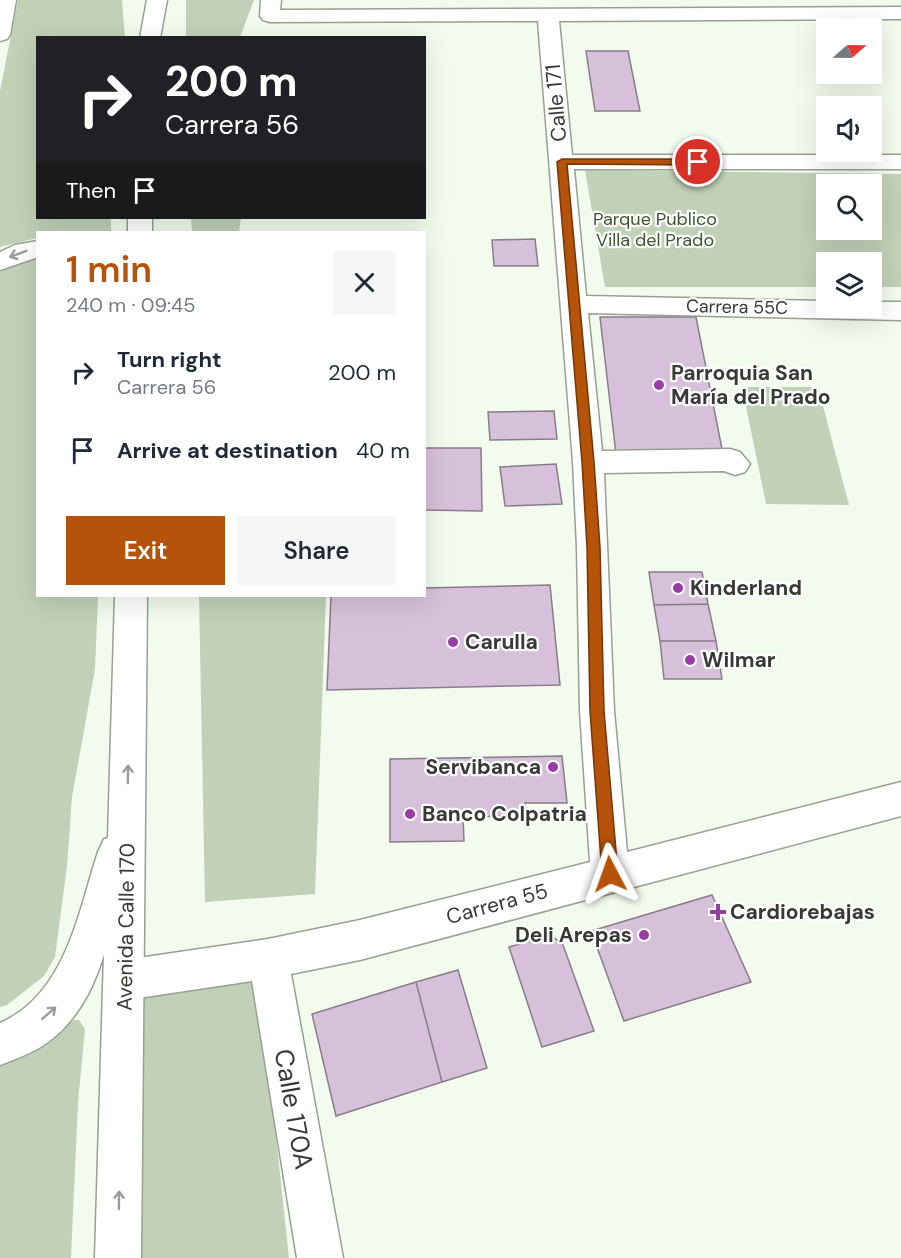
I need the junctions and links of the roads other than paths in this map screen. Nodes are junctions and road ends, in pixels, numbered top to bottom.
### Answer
1 (6, 0) edge
2 (142, 0) edge
3 (157, 0) edge
4 (271, 8) edge
5 (901, 13) edge
6 (548, 14) junction
7 (0, 35) edge
8 (144, 36) edge
9 (150, 36) edge
10 (562, 162) junction
11 (901, 162) edge
12 (36, 249) edge
13 (0, 262) edge
14 (573, 304) junction
15 (901, 310) edge
16 (588, 462) junction
17 (735, 464) dead end
18 (131, 597) edge
19 (901, 799) edge
20 (128, 820) junction
21 (610, 874) junction
22 (268, 959) junction
23 (125, 980) junction
24 (0, 1044) edge
25 (118, 1258) edge
26 (320, 1258) edge

1 - 7 street
2 - 8 street
3 - 9 street
4 - 6 street
5 - 6 street
6 - 10 street, Calle 171
10 - 11 street
10 - 14 street, Calle 171
12 -> 13 street
14 - 15 street, Carrera 55C
14 - 16 street, Calle 171
16 - 17 street
16 - 21 street, Calle 171
20 -> 18 street, Avenida Calle 170
19 - 21 street, Carrera 55
20 - 23 street, Avenida Calle 170
24 -> 20 street
21 - 22 street, Carrera 55
22 - 23 street, Carrera 55
22 - 26 street, Calle 170A
25 -> 23 street, Avenida Calle 170

